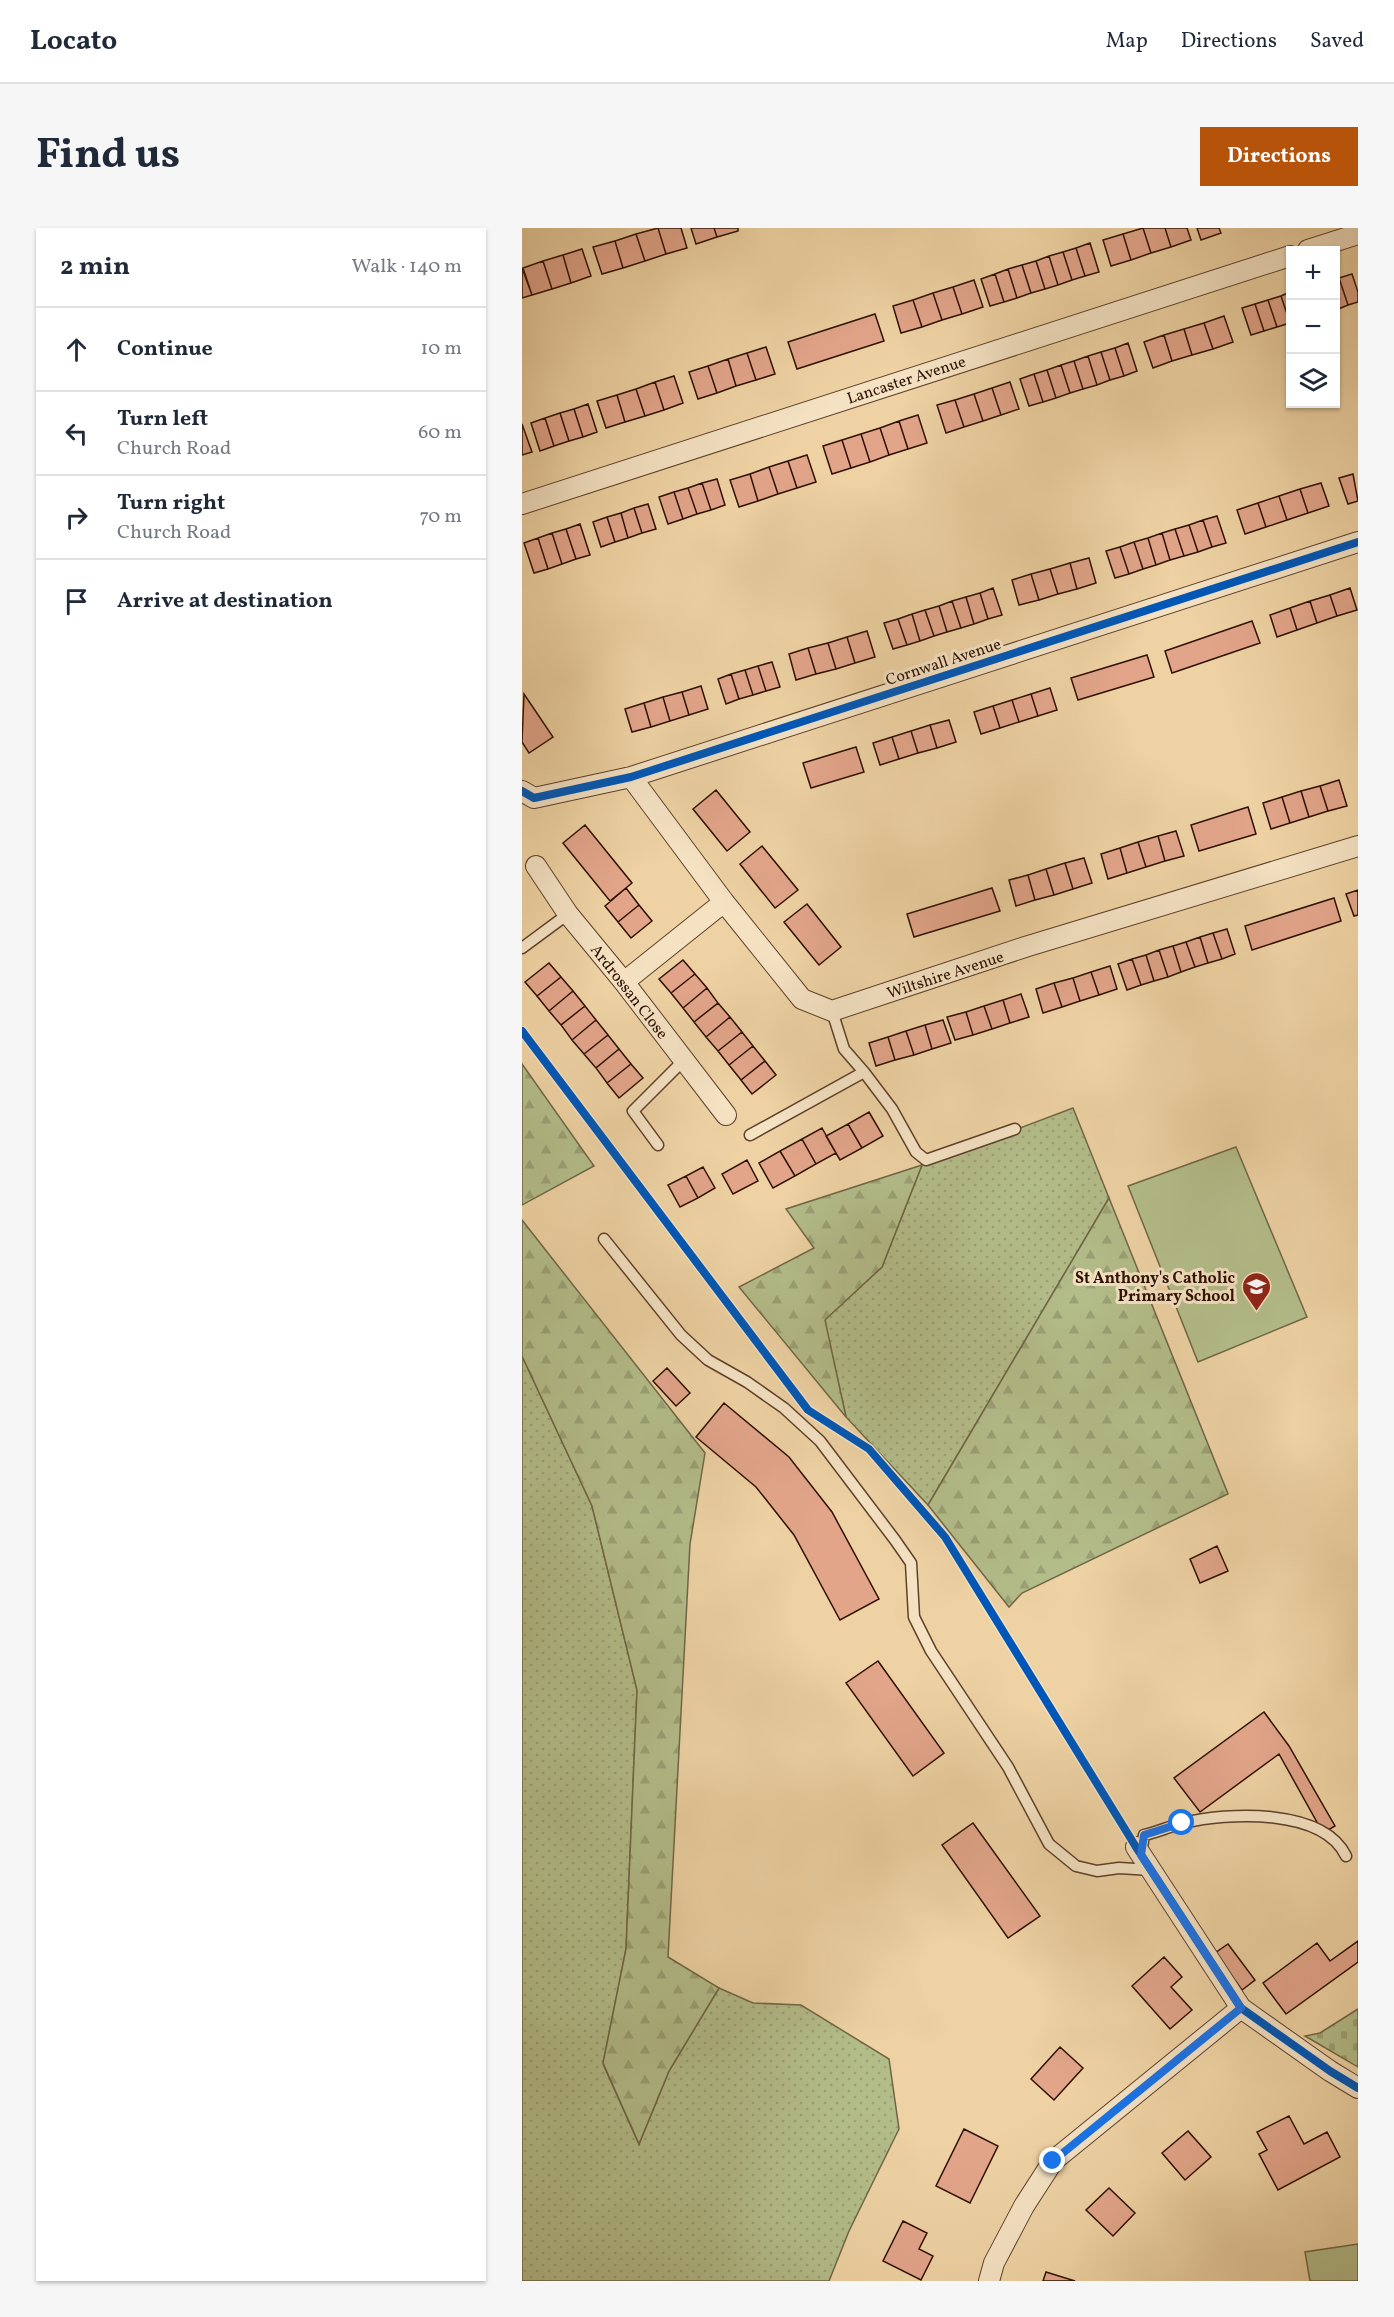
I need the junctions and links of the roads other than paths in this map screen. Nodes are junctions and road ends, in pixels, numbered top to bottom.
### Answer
1 (1358, 234) edge
2 (1320, 246) edge
3 (1286, 257) edge
4 (522, 504) edge
5 (1358, 542) edge
6 (631, 777) junction
7 (528, 794) edge
8 (1358, 846) edge
9 (536, 866) dead end
10 (724, 902) junction
11 (568, 914) junction
12 (522, 948) edge
13 (624, 982) junction
14 (832, 1011) junction
15 (684, 1060) junction
16 (864, 1072) junction
17 (726, 1115) dead end
18 (1015, 1129) dead end
19 (750, 1135) dead end
20 (658, 1145) dead end
21 (604, 1239) dead end
22 (1346, 1856) dead end
23 (1143, 1857) junction
24 (1241, 2008) junction
25 (1358, 2088) edge
26 (989, 2281) edge

1 - 2 street
3 - 4 street, Lancaster Avenue
5 - 6 street, Cornwall Avenue
6 - 7 street, Cornwall Avenue
6 - 10 street
8 - 14 street, Wiltshire Avenue
9 - 11 street, Ardrossan Close
10 - 13 street
10 - 14 street
11 - 12 lane
11 - 13 street, Ardrossan Close
13 - 15 street, Ardrossan Close
14 - 16 lane
15 - 17 street, Ardrossan Close
15 - 20 lane
16 - 18 lane
16 - 19 lane
21 - 23 lane
22 - 23 lane
23 - 24 street
24 - 25 street
24 - 26 street

